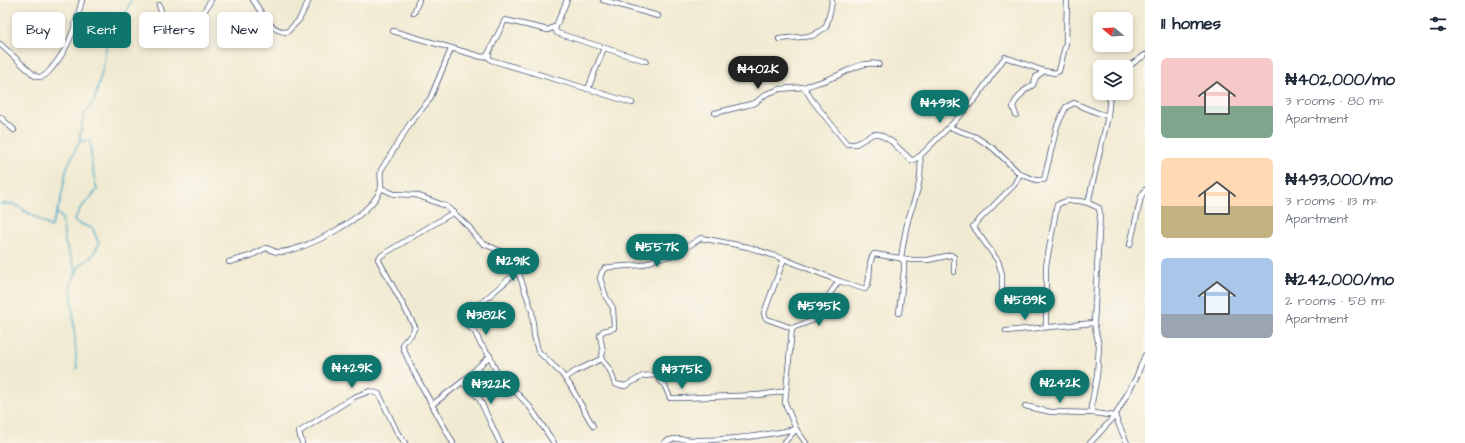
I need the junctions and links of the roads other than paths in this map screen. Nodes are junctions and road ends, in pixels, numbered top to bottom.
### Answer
1 (82, 0) edge
2 (210, 0) edge
3 (254, 0) edge
4 (309, 0) edge
5 (418, 0) edge
6 (567, 0) edge
7 (603, 0) edge
8 (832, 0) edge
9 (1067, 0) edge
10 (159, 5) dead end
11 (414, 13) dead end
12 (658, 16) dead end
13 (556, 26) junction
14 (393, 31) dead end
15 (779, 39) dead end
16 (0, 44) edge
17 (604, 48) junction
18 (451, 49) junction
19 (490, 52) junction
20 (1145, 55) edge
21 (646, 61) dead end
22 (1133, 63) edge
23 (879, 64) dead end
24 (1044, 71) junction
25 (804, 87) junction
26 (588, 89) junction
27 (1109, 100) edge
28 (632, 103) dead end
29 (715, 113) dead end
30 (1016, 115) dead end
31 (1108, 116) junction
32 (0, 117) edge
33 (949, 127) junction
34 (14, 130) dead end
35 (920, 156) junction
36 (1020, 174) junction
37 (381, 188) junction
38 (1145, 190) edge
39 (1088, 203) junction
40 (454, 212) junction
41 (1130, 245) dead end
42 (901, 258) junction
43 (784, 259) junction
44 (229, 262) dead end
45 (518, 271) junction
46 (954, 272) dead end
47 (839, 281) junction
48 (1002, 299) dead end
49 (899, 313) dead end
50 (1094, 323) junction
51 (1046, 327) junction
52 (792, 328) junction
53 (1006, 331) dead end
54 (1145, 355) edge
55 (490, 356) junction
56 (601, 359) junction
57 (565, 378) junction
58 (462, 382) junction
59 (786, 391) junction
60 (433, 404) junction
61 (1025, 406) dead end
62 (1094, 413) junction
63 (1115, 416) junction
64 (593, 426) dead end
65 (796, 429) junction
66 (302, 443) edge
67 (405, 443) edge
68 (454, 443) edge
69 (500, 443) edge
70 (554, 443) edge
71 (664, 443) edge
72 (784, 443) edge
73 (806, 443) edge
74 (1090, 443) edge
75 (1127, 443) edge

1 - 16 street
2 - 10 street
3 - 4 street
5 - 11 street
6 - 13 street
7 - 12 street
8 - 15 street
9 - 24 street
13 - 17 street
13 - 19 street
14 - 18 street
17 - 21 street
17 - 26 street
18 - 19 street
18 - 37 street
19 - 26 street
20 - 22 street
23 - 25 street
24 - 30 street
24 - 33 street
25 - 29 street
25 - 35 street
26 - 28 street
27 - 31 street
31 - 36 street
31 - 39 street
32 - 34 street
33 - 35 street
33 - 36 street
35 - 42 street
36 - 48 street
37 - 40 street
37 - 44 street
38 - 41 street
39 - 50 street
39 - 51 street
40 - 45 street
40 - 60 street
42 - 46 street
42 - 47 street
42 - 49 street
43 - 47 street
43 - 52 street
43 - 56 street
45 - 55 street
45 - 57 street
47 - 52 street
50 - 51 street
50 - 62 street
51 - 53 street
52 - 59 street
54 - 63 street
55 - 58 street
55 - 70 street
56 - 57 street
56 - 59 street
57 - 64 street
58 - 60 street
58 - 69 street
59 - 65 street
60 - 68 street
61 - 62 street
62 - 63 street
63 - 74 street
63 - 75 street
65 - 71 street
65 - 72 street
65 - 73 street
66 - 67 street

